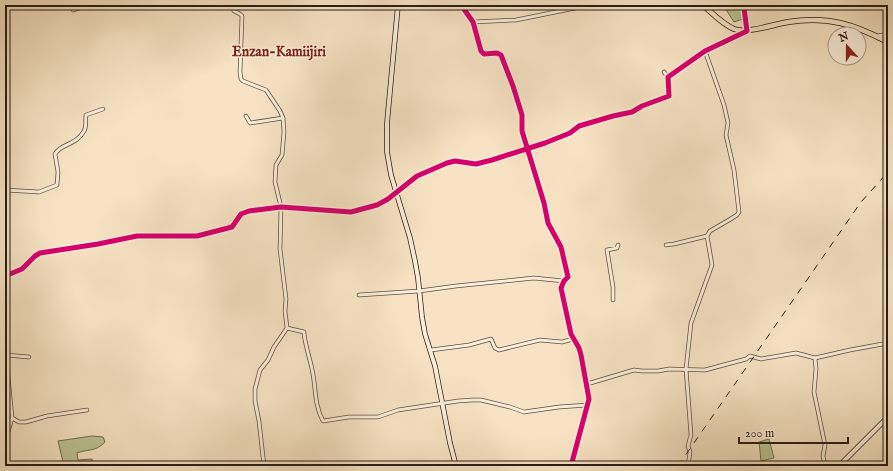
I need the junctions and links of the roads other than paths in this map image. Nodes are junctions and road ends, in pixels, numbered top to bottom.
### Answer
1 (71, 5) edge
2 (90, 5) edge
3 (232, 5) edge
4 (398, 5) edge
5 (461, 5) edge
6 (590, 5) edge
7 (703, 5) edge
8 (746, 5) edge
9 (473, 22) junction
10 (747, 30) junction
11 (888, 34) edge
12 (877, 37) junction
13 (888, 42) edge
14 (705, 51) junction
15 (664, 72) dead end
16 (668, 77) junction
17 (104, 109) dead end
18 (246, 116) dead end
19 (283, 118) junction
20 (528, 149) junction
21 (5, 190) edge
22 (396, 193) junction
23 (282, 207) junction
24 (707, 236) junction
25 (666, 244) dead end
26 (618, 245) dead end
27 (5, 276) edge
28 (564, 282) junction
29 (419, 291) junction
30 (358, 295) dead end
31 (612, 300) dead end
32 (287, 328) junction
33 (574, 339) junction
34 (888, 343) edge
35 (5, 345) edge
36 (431, 350) junction
37 (6, 355) edge
38 (29, 357) dead end
39 (815, 358) junction
40 (686, 369) junction
41 (587, 384) junction
42 (443, 403) junction
43 (588, 405) junction
44 (87, 410) dead end
45 (888, 417) edge
46 (12, 418) junction
47 (5, 442) edge
48 (888, 459) edge
49 (455, 465) edge
50 (264, 466) edge
51 (440, 466) edge
52 (571, 466) edge
53 (688, 466) edge
54 (825, 466) edge
55 (839, 466) edge
56 (884, 466) edge

1 - 2 street
3 - 19 street
4 - 22 street
5 - 9 street
6 - 9 street
7 - 10 main road
8 - 10 street
9 - 20 street
10 - 12 main road
10 - 14 street
11 - 12 street
12 - 13 main road
14 - 16 street
14 - 24 street
15 - 16 street
16 - 20 street
17 - 21 street
18 - 19 street
19 - 23 street
20 - 22 street
20 - 28 street
22 - 23 street
22 - 29 street
23 - 27 street
23 - 32 street
24 - 25 street
24 - 40 street
26 - 31 street
28 - 29 street
28 - 33 street
29 - 30 street
29 - 36 street
32 - 42 street
32 - 50 street
33 - 36 street
33 - 41 street
34 - 39 street
35 - 37 street
36 - 42 street
37 - 38 street
37 - 46 street
39 - 40 street
39 - 54 street
40 - 41 street
40 - 53 street
41 - 43 street
42 - 43 street
42 - 49 street
43 - 52 street
44 - 46 street
45 - 55 street
46 - 47 street
48 - 56 street
49 - 51 street

